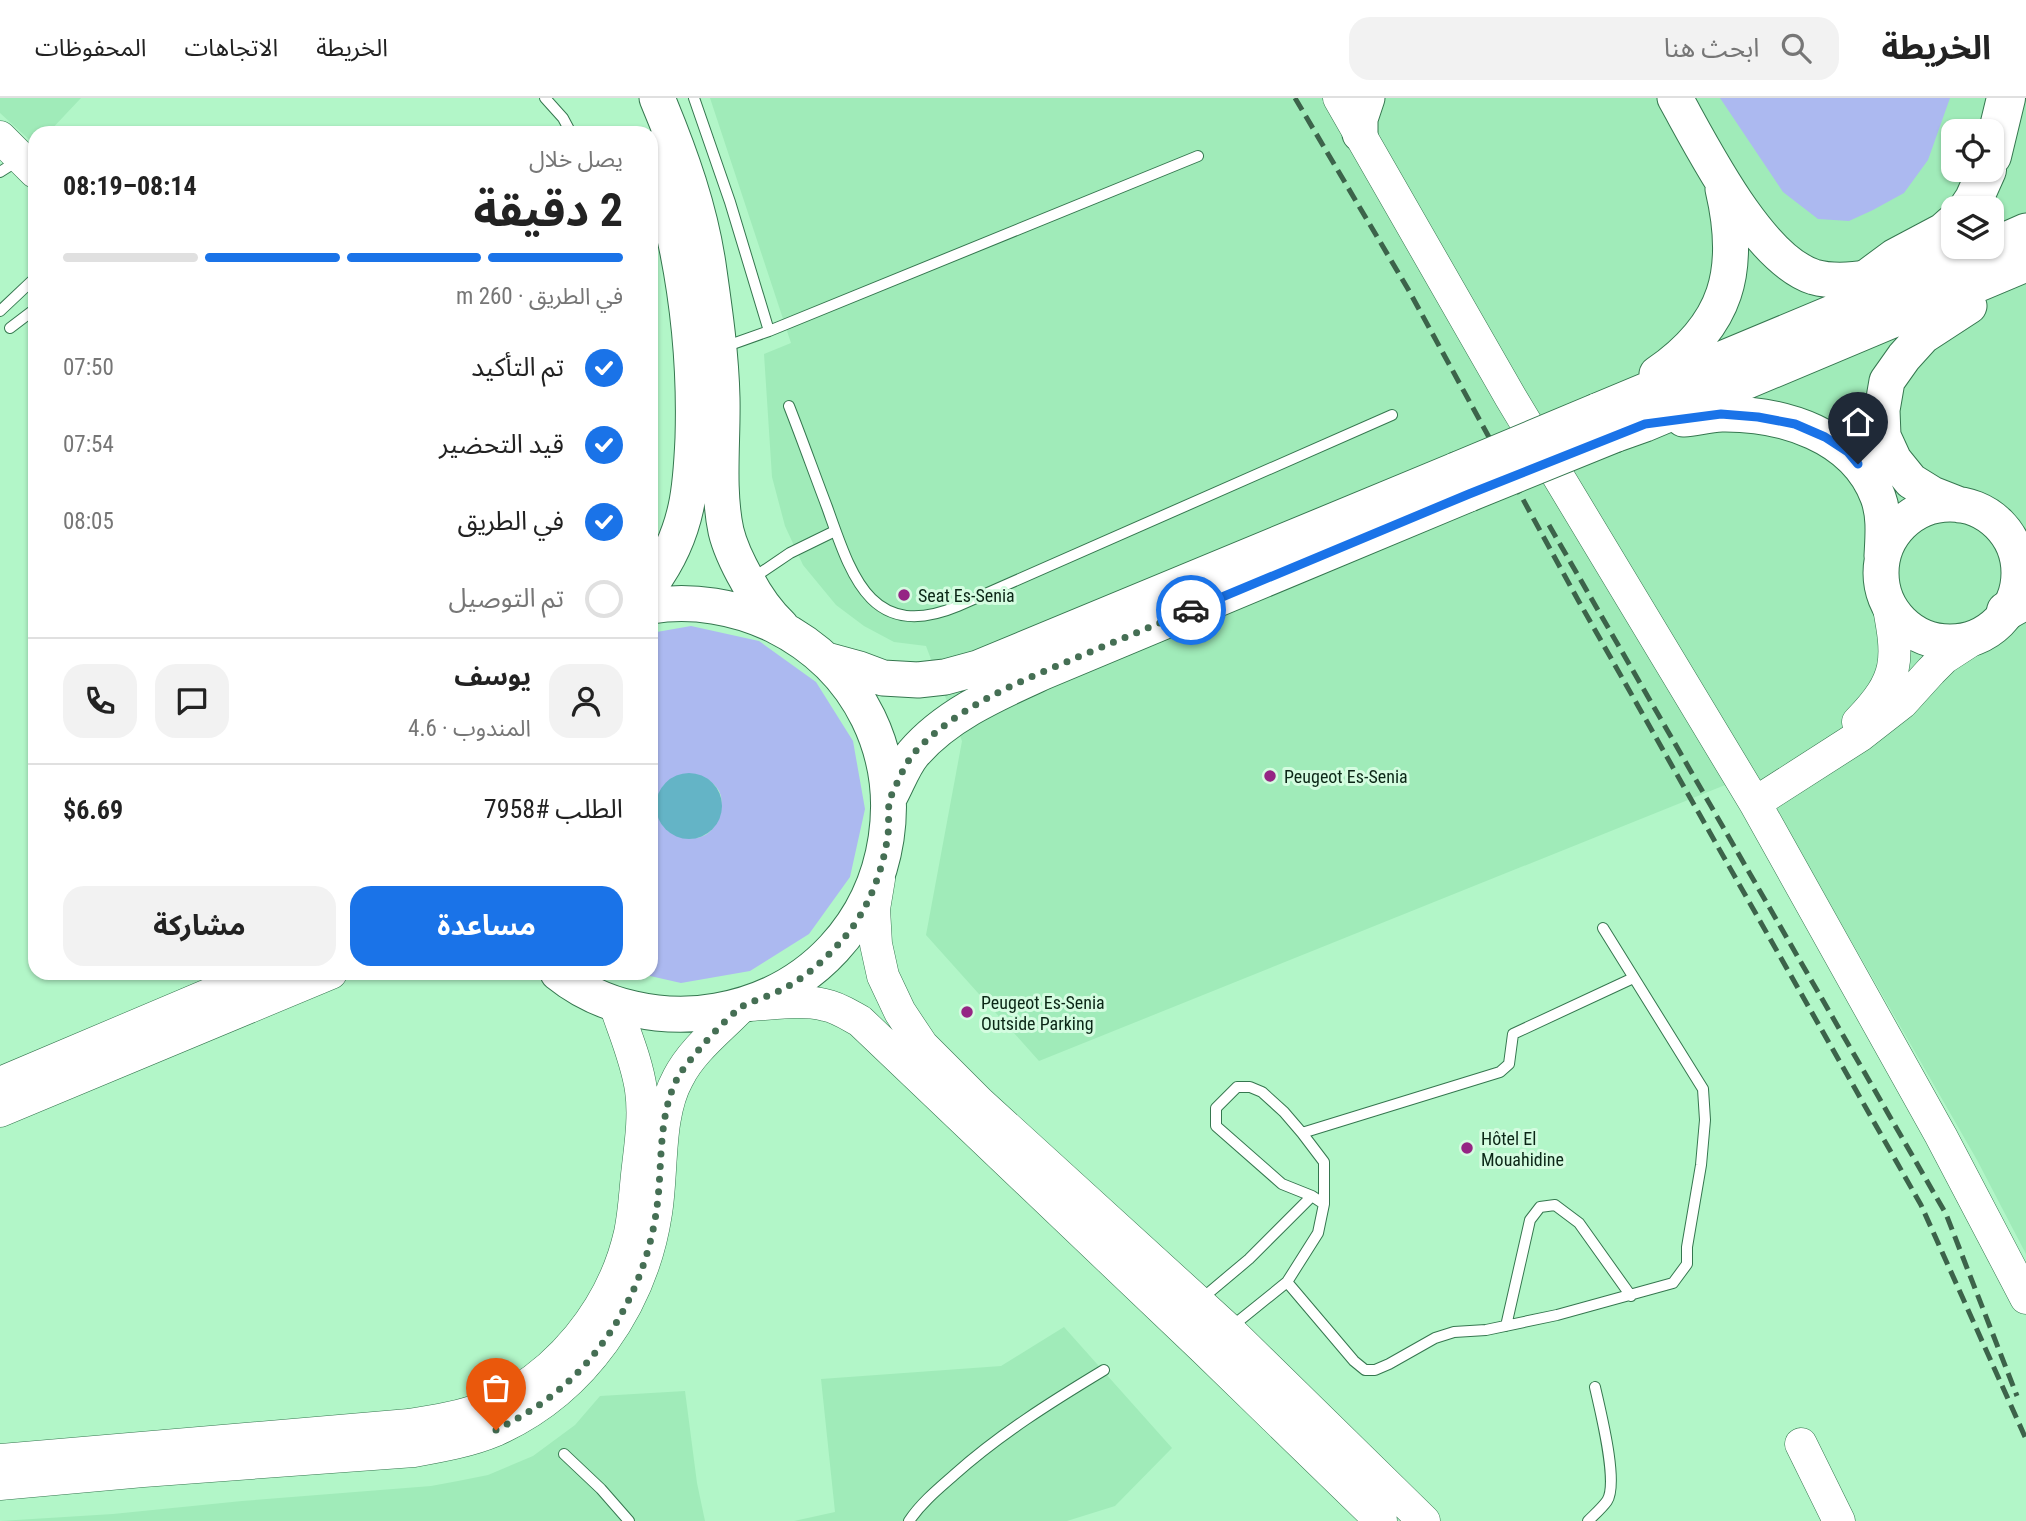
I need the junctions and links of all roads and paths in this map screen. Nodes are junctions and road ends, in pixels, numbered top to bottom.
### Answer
1 (545, 98) edge
2 (631, 98) edge
3 (657, 98) edge
4 (694, 98) edge
5 (1339, 98) edge
6 (1367, 98) edge
7 (1675, 98) edge
8 (2006, 98) edge
9 (2001, 119) edge
10 (567, 126) edge
11 (643, 126) edge
12 (1360, 134) junction
13 (684, 143) edge
14 (1198, 156) dead end
15 (1721, 178) junction
16 (2026, 232) edge
17 (1941, 234) edge
18 (2004, 241) edge
19 (1960, 259) edge
20 (1953, 262) junction
21 (2026, 264) edge
22 (2026, 272) edge
23 (1868, 278) junction
24 (28, 285) edge
25 (20, 292) junction
26 (0, 310) edge
27 (28, 314) edge
28 (25, 316) junction
29 (1815, 320) junction
30 (10, 327) dead end
31 (769, 331) junction
32 (719, 349) junction
33 (789, 405) dead end
34 (1392, 415) dead end
35 (1618, 418) junction
36 (1463, 482) junction
37 (1960, 505) junction
38 (835, 531) junction
39 (1882, 560) junction
40 (658, 574) edge
41 (748, 582) junction
42 (1888, 603) junction
43 (658, 606) edge
44 (2005, 615) edge
45 (789, 633) junction
46 (826, 660) junction
47 (1751, 797) junction
48 (889, 798) junction
49 (882, 865) junction
50 (1603, 928) dead end
51 (243, 980) edge
52 (314, 980) edge
53 (569, 980) edge
54 (1629, 981) dead end
55 (615, 1004) junction
56 (744, 1006) junction
57 (0, 1083) edge
58 (0, 1111) edge
59 (1302, 1133) junction
60 (1312, 1196) junction
61 (1324, 1204) junction
62 (1287, 1282) junction
63 (1631, 1296) junction
64 (2026, 1298) edge
65 (1198, 1302) junction
66 (1506, 1326) junction
67 (1216, 1339) junction
68 (1104, 1370) dead end
69 (1595, 1387) dead end
70 (1801, 1444) dead end
71 (564, 1454) dead end
72 (0, 1460) edge
73 (0, 1485) edge
74 (629, 1521) edge
75 (909, 1521) edge
76 (1381, 1521) edge
77 (1424, 1521) edge
78 (1588, 1521) edge
79 (1839, 1521) edge

1 - 10 lane
2 - 11 main road
3 - 13 main road
4 - 13 lane
5 - 12 main road
6 - 12 main road
7 - 15 main road
8 - 9 highway
12 - 47 main road
13 - 31 lane
13 - 32 main road
13 - 40 main road
14 - 31 lane
15 - 23 main road
15 - 35 main road
16 - 18 main road
17 - 23 highway
19 - 20 main road
20 - 23 main road
20 - 29 main road
21 - 35 main road
22 - 37 main road
23 - 29 main road
24 - 25 lane
25 - 26 lane
25 - 28 lane
27 - 28 lane
28 - 30 lane
29 - 35 main road
31 - 32 lane
32 - 41 main road
33 - 38 lane
34 - 38 lane
35 - 36 main road, bridge
35 - 39 main road
36 - 46 main road
36 - 48 main road
37 - 39 main road
37 - 44 main road
38 - 41 lane
39 - 42 main road
41 - 45 main road
42 - 44 main road
42 - 47 main road
43 - 45 main road
44 - 47 main road
45 - 46 main road
46 - 48 main road
47 - 64 main road
48 - 49 main road
49 - 56 main road
49 - 65 main road
50 - 63 lane
51 - 57 main road
52 - 58 main road
53 - 55 main road
54 - 59 lane
55 - 56 main road
55 - 72 main road
56 - 67 main road
56 - 73 main road
59 - 60 lane
59 - 61 lane
60 - 61 lane
60 - 65 lane
61 - 62 lane
62 - 66 lane
62 - 67 lane
63 - 66 lane
63 - 66 lane
65 - 67 main road
67 - 76 main road
67 - 77 main road
68 - 75 lane
69 - 78 lane
70 - 79 main road
71 - 74 lane

